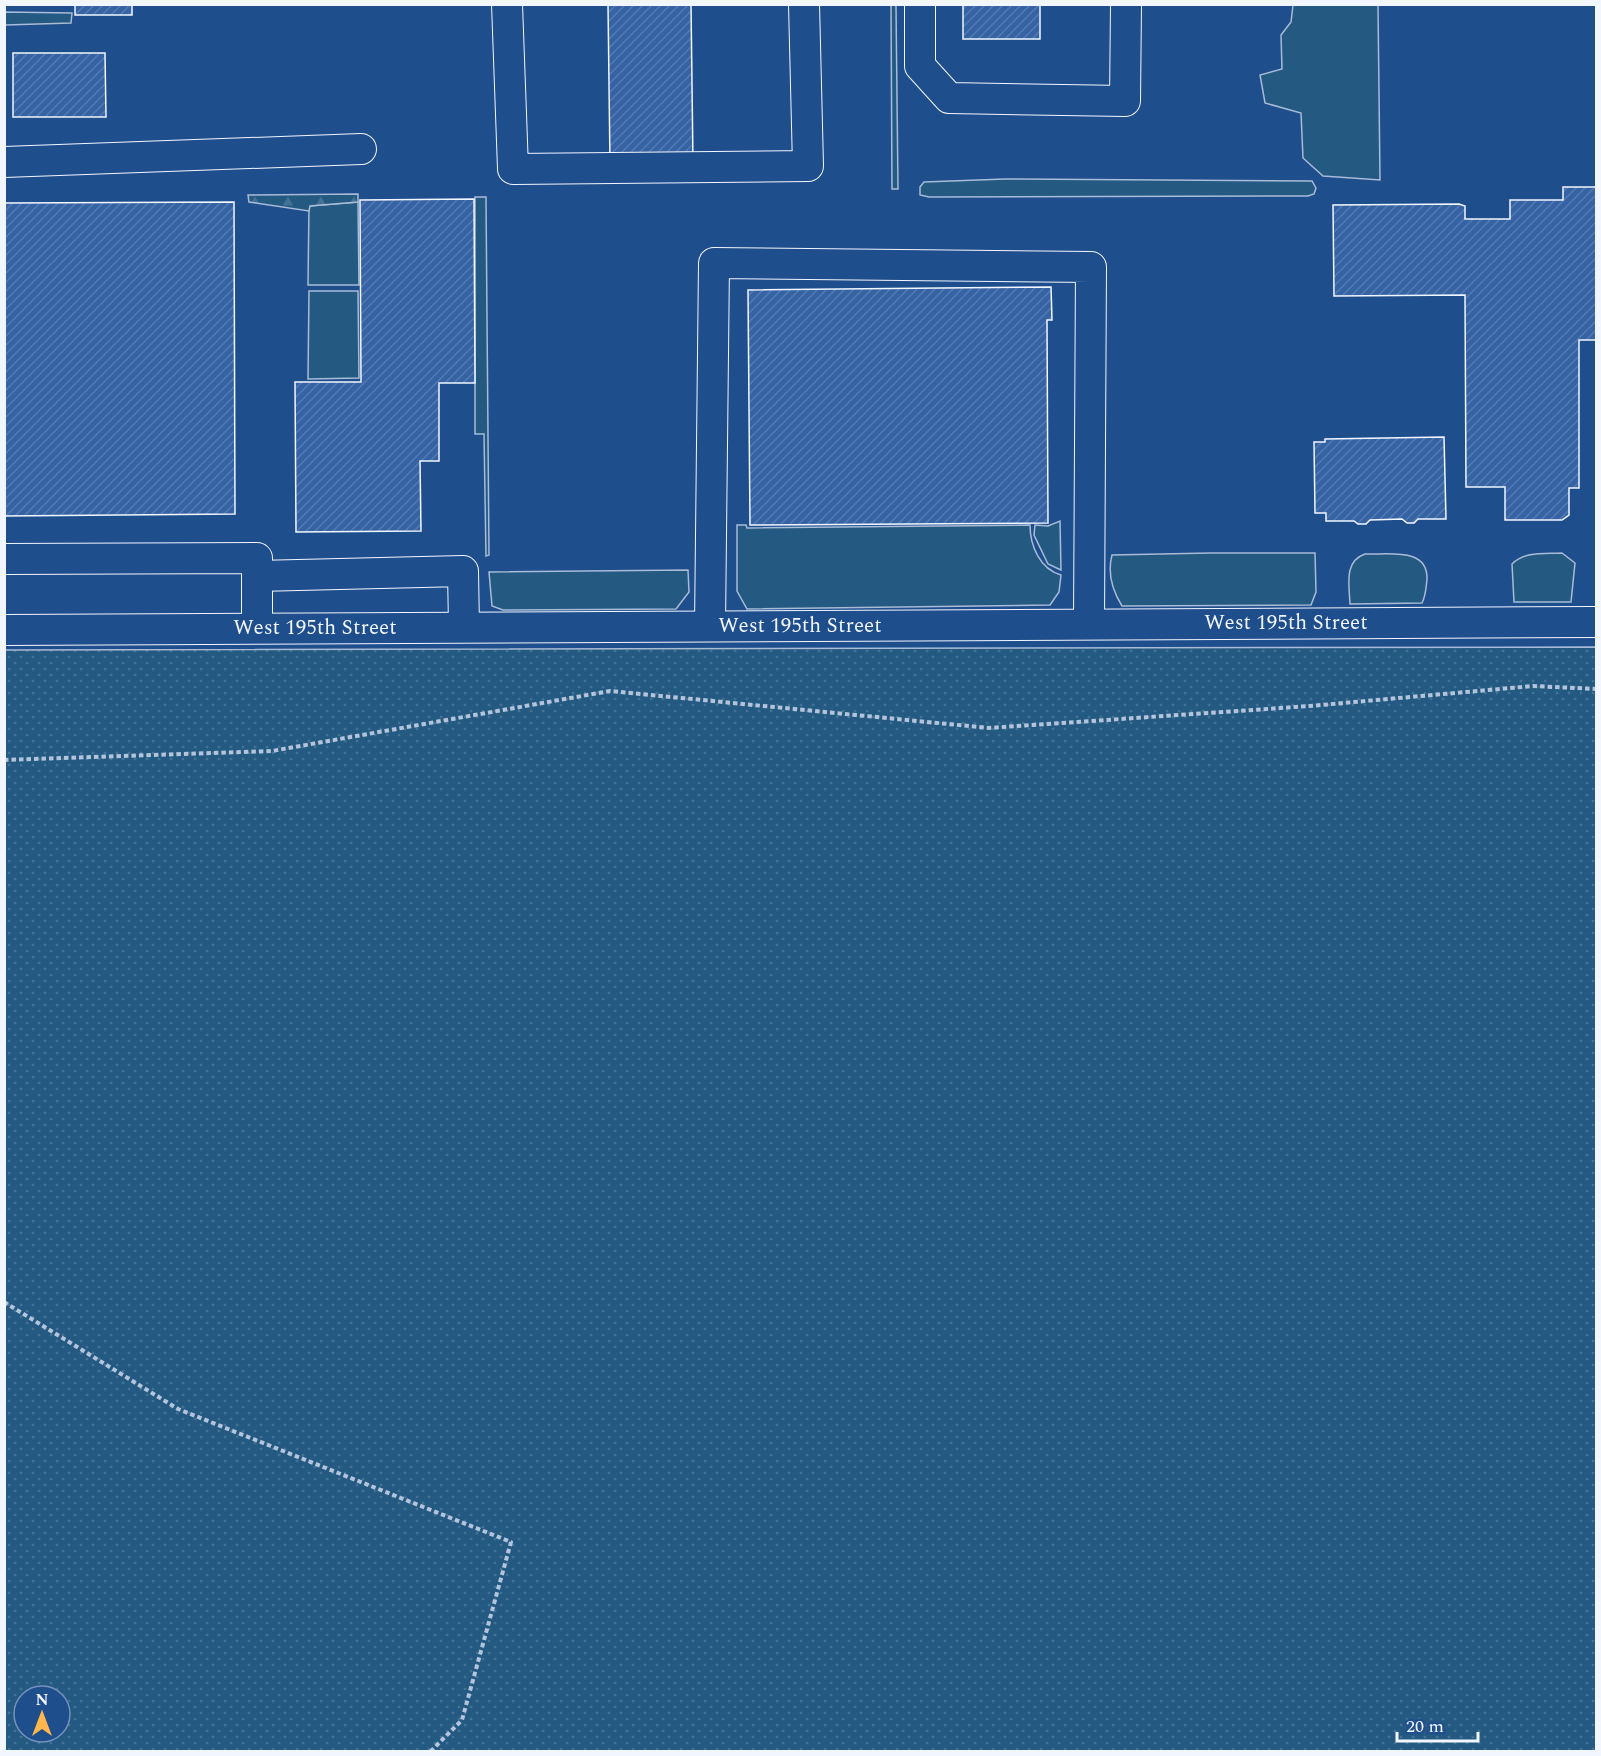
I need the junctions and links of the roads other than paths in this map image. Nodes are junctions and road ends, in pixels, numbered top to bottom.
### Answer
1 (507, 4) edge
2 (804, 4) edge
3 (920, 4) edge
4 (1126, 4) edge
5 (361, 149) dead end
6 (4, 162) edge
7 (4, 559) edge
8 (257, 576) junction
9 (1596, 622) edge
10 (1089, 624) junction
11 (710, 626) junction
12 (464, 627) junction
13 (257, 628) junction
14 (4, 630) edge

1 - 2 street
3 - 4 street
5 - 6 street
7 - 8 street
8 - 12 street
8 - 13 street
9 - 10 street, West 195th Street
10 - 11 street, West 195th Street
10 - 11 street
11 - 12 street, West 195th Street
12 - 13 street, West 195th Street
13 - 14 street, West 195th Street

